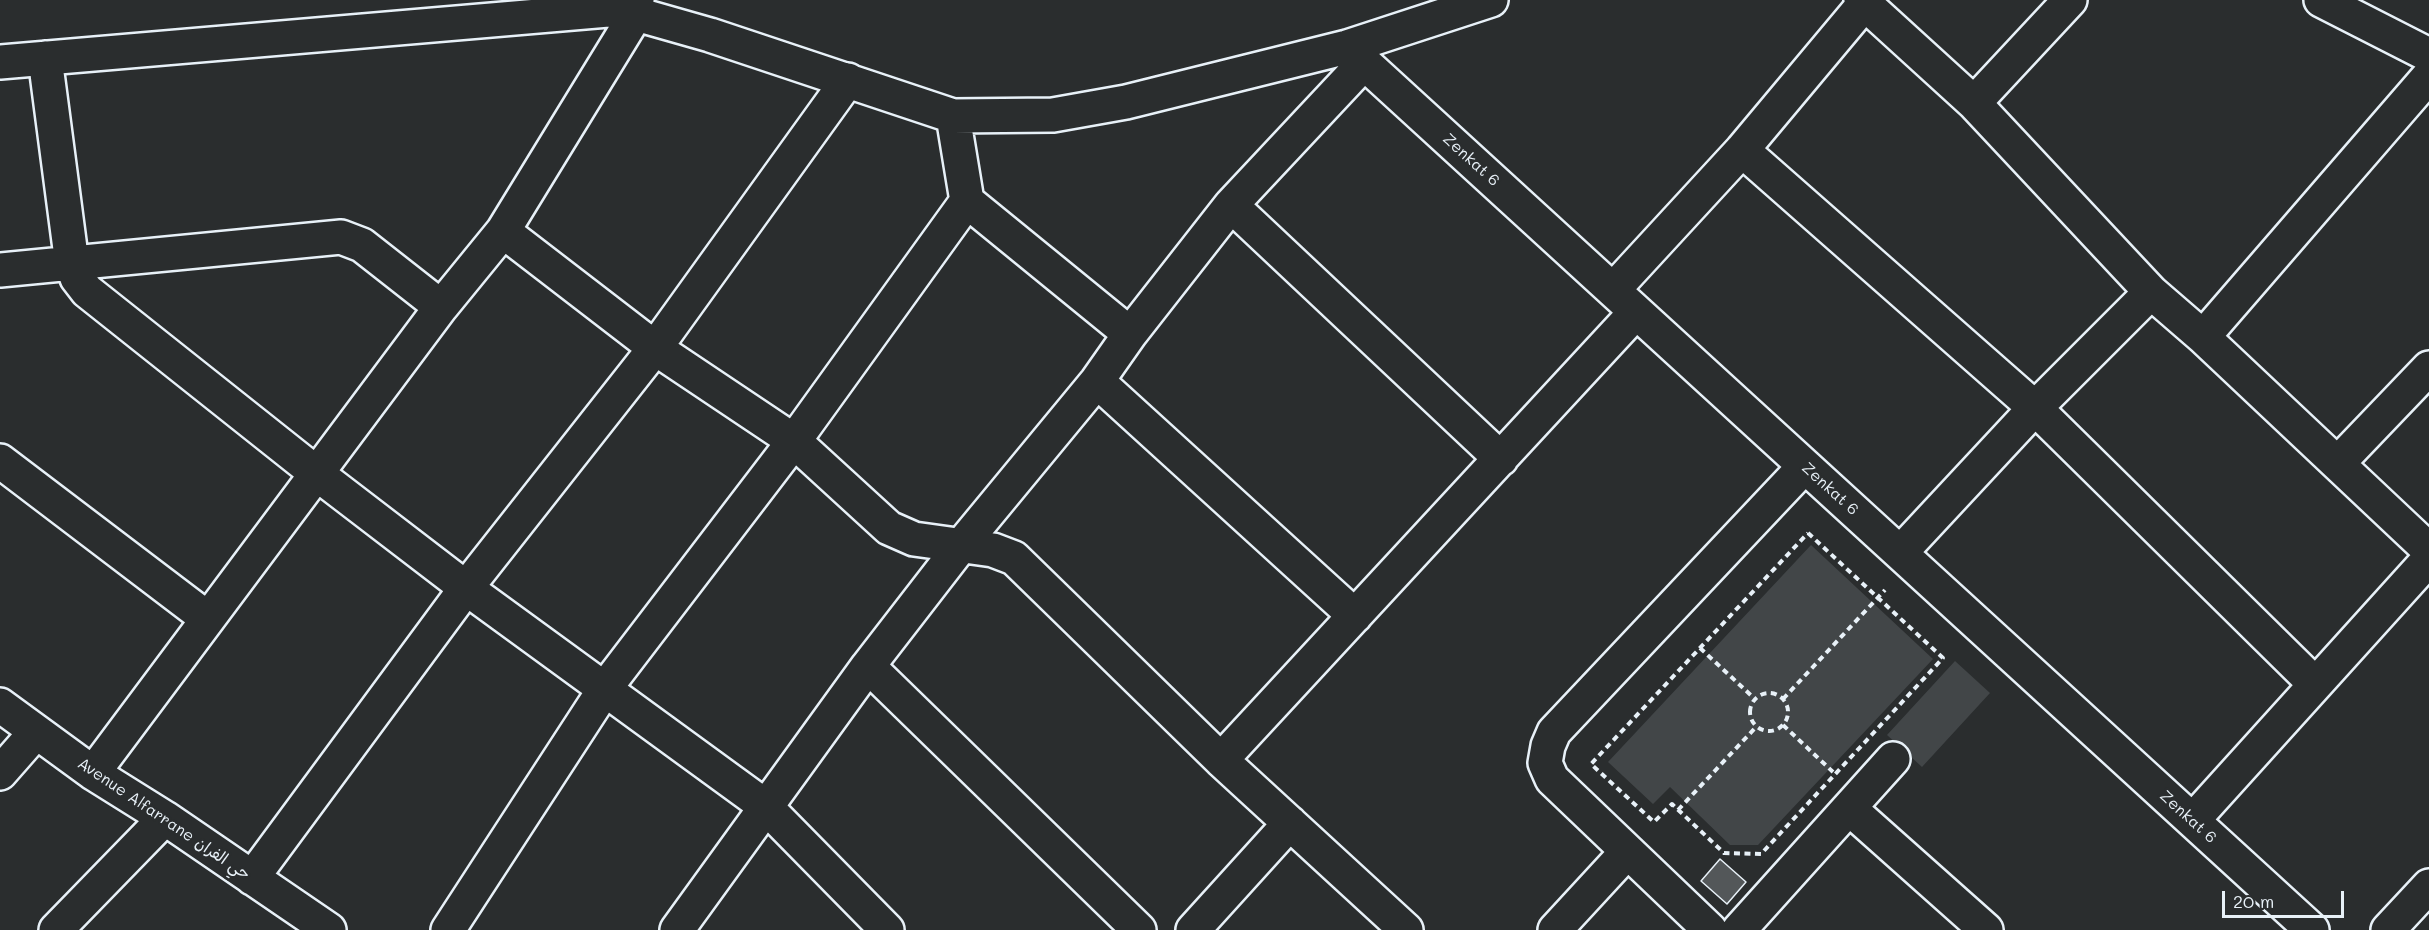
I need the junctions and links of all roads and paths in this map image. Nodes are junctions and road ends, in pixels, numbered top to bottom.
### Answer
1 (1491, 0) edge
2 (2070, 0) edge
3 (2321, 0) edge
4 (1863, 2) edge
5 (636, 7) edge
6 (1356, 55) junction
7 (2429, 55) edge
8 (45, 58) junction
9 (0, 62) edge
10 (2429, 76) edge
11 (848, 80) junction
12 (1974, 103) junction
13 (953, 116) junction
14 (1742, 150) junction
15 (967, 201) junction
16 (1231, 204) junction
17 (503, 231) junction
18 (72, 264) junction
19 (0, 270) edge
20 (1613, 290) junction
21 (2151, 292) junction
22 (441, 307) junction
23 (1636, 312) junction
24 (1130, 334) junction
25 (2203, 337) junction
26 (655, 348) junction
27 (2429, 368) edge
28 (1097, 381) junction
29 (2035, 408) junction
30 (795, 441) junction
31 (1501, 459) junction
32 (0, 461) edge
33 (2338, 463) junction
34 (1805, 466) junction
35 (316, 474) junction
36 (960, 547) junction
37 (2429, 550) edge
38 (1905, 558) junction
39 (2429, 559) edge
40 (466, 588) junction
41 (1878, 597) junction
42 (1355, 616) junction
43 (208, 619) junction
44 (1700, 648) junction
45 (868, 666) junction
46 (2315, 684) junction
47 (606, 687) junction
48 (1755, 699) junction
49 (1783, 699) junction
50 (0, 705) edge
51 (1783, 725) junction
52 (1757, 726) junction
53 (36, 732) junction
54 (1893, 759) dead end
55 (1221, 760) junction
56 (0, 773) edge
57 (93, 773) junction
58 (1834, 773) junction
59 (1854, 802) junction
60 (765, 806) junction
61 (1678, 810) junction
62 (165, 818) junction
63 (2193, 820) junction
64 (1290, 823) junction
65 (1626, 853) junction
66 (252, 878) junction
67 (2429, 886) edge
68 (56, 930) edge
69 (329, 930) edge
70 (448, 930) edge
71 (677, 930) edge
72 (887, 930) edge
73 (1139, 930) edge
74 (1193, 930) edge
75 (1406, 930) edge
76 (1555, 930) edge
77 (1710, 930) edge
78 (1739, 930) edge
79 (1986, 930) edge
80 (2312, 930) edge
81 (2388, 930) edge

1 - 6 street
2 - 12 street
3 - 7 street
4 - 12 street
4 - 14 street
5 - 8 street
5 - 11 street
5 - 17 street
6 - 13 street
6 - 16 street
6 - 20 street, Zenkat 6
8 - 9 street
8 - 18 street
10 - 25 street
11 - 13 street
11 - 26 street
12 - 21 street
13 - 15 street
14 - 20 street
14 - 29 street
15 - 24 street
15 - 30 street
16 - 24 street
16 - 31 street
17 - 22 street
17 - 26 street
18 - 19 street
18 - 22 street
18 - 35 street
20 - 23 street, Zenkat 6
21 - 25 street
21 - 29 street
22 - 35 street
23 - 31 street
23 - 34 street, Zenkat 6
24 - 28 street
25 - 33 street
26 - 30 street
26 - 40 street
27 - 33 street
28 - 36 street
28 - 42 street
29 - 38 street
29 - 46 street
30 - 36 street
30 - 47 street
31 - 42 street
32 - 43 street
33 - 37 street
34 - 38 street, Zenkat 6
34 - 65 street
35 - 40 street
35 - 43 street
36 - 45 street
36 - 55 street
38 - 41 path
38 - 63 street, Zenkat 6
39 - 46 street
40 - 47 street
40 - 66 street
41 - 44 path
41 - 49 path
41 - 58 path
42 - 55 street
43 - 57 street
44 - 48 path
44 - 61 path
45 - 60 street
45 - 73 street
46 - 63 street
47 - 60 street
47 - 70 street
48 - 49 path
48 - 52 path
49 - 51 path
50 - 53 street, Avenue Alfarrane حي الفران
51 - 52 path
51 - 58 path
52 - 61 path
53 - 56 street
53 - 57 street, Avenue Alfarrane حي الفران
54 - 59 street
55 - 64 street
57 - 62 street, Avenue Alfarrane حي الفران
58 - 59 path
58 - 61 path
59 - 78 street
59 - 79 street
60 - 71 street
60 - 72 street
62 - 66 street, Avenue Alfarrane حي الفران
62 - 68 street
63 - 80 street, Zenkat 6
64 - 74 street
64 - 75 street
65 - 76 street
65 - 77 street
66 - 69 street, Avenue Alfarrane حي الفران
67 - 81 street

